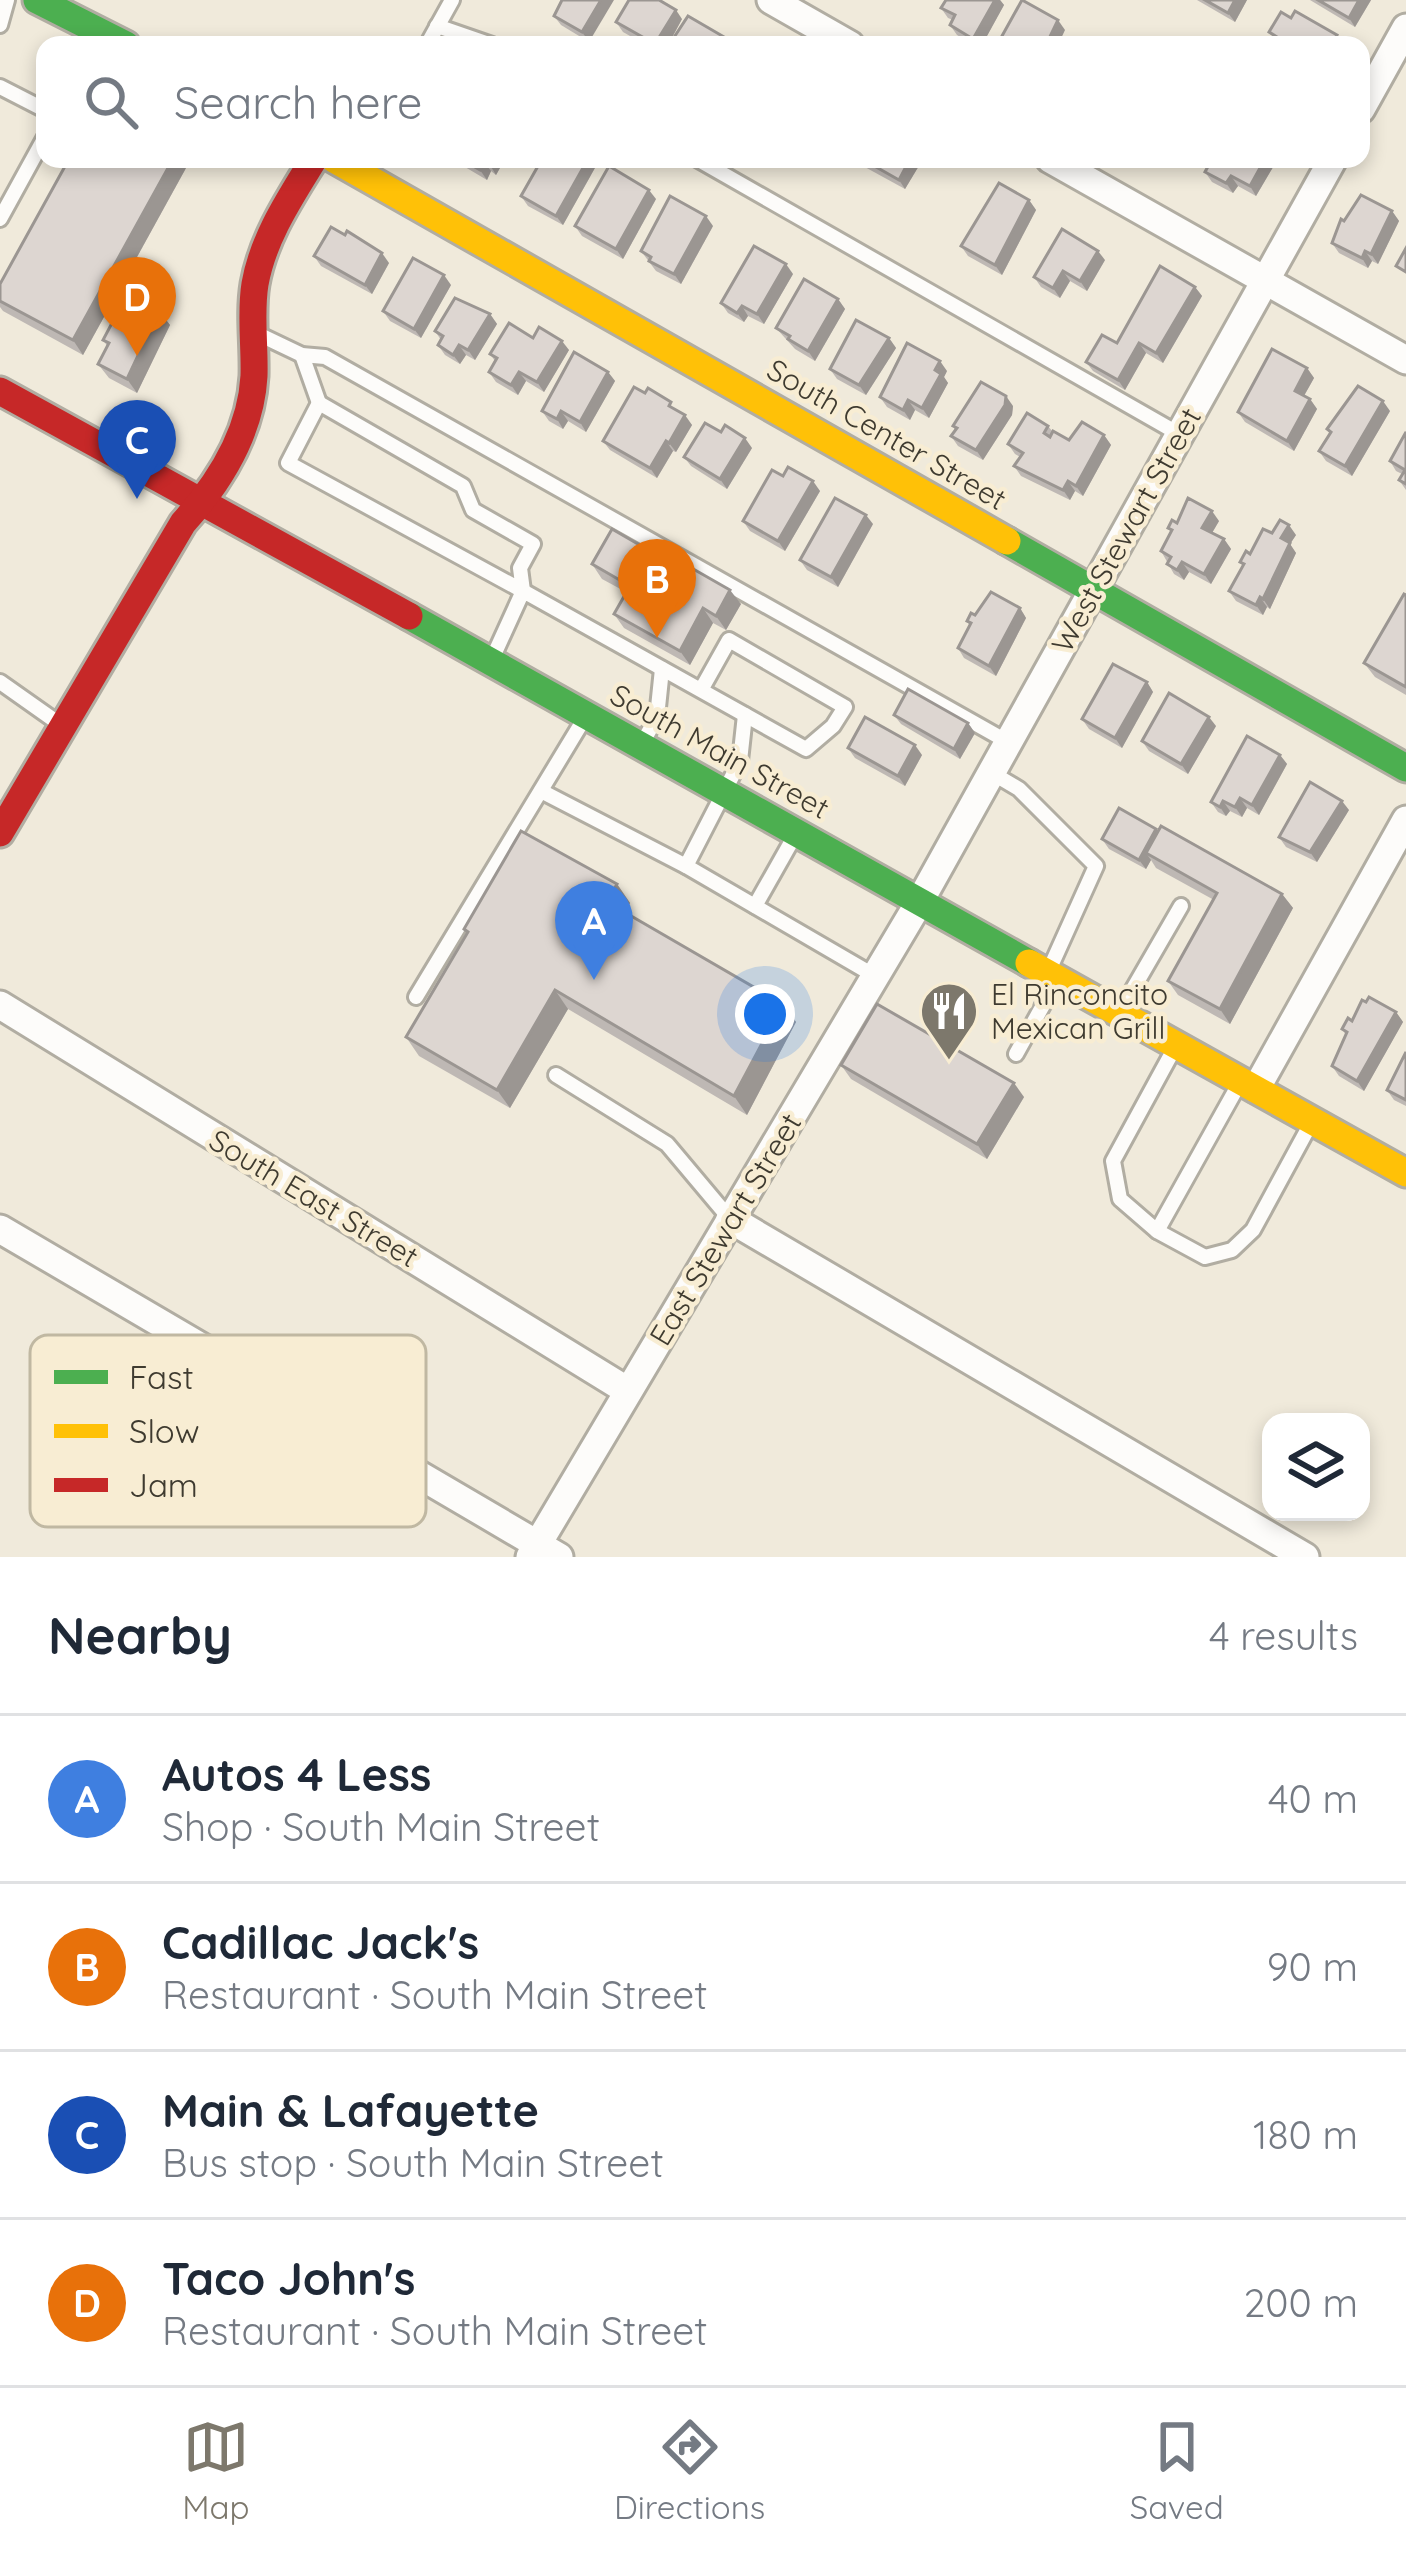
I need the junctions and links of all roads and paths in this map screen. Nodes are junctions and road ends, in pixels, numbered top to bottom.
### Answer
1 (8, 0) edge
2 (37, 0) edge
3 (452, 0) edge
4 (771, 0) edge
5 (0, 25) edge
6 (437, 26) junction
7 (1406, 28) edge
8 (99, 36) edge
9 (432, 36) edge
10 (466, 36) edge
11 (834, 36) edge
12 (0, 88) edge
13 (1370, 93) edge
14 (36, 106) edge
15 (36, 153) edge
16 (309, 168) edge
17 (361, 168) edge
18 (713, 168) edge
19 (1066, 168) edge
20 (1328, 168) edge
21 (0, 219) edge
22 (1265, 282) junction
23 (253, 331) junction
24 (302, 355) junction
25 (1406, 360) edge
26 (0, 392) edge
27 (319, 403) junction
28 (1179, 434) junction
29 (202, 503) junction
30 (1094, 589) junction
31 (523, 591) junction
32 (490, 661) junction
33 (662, 669) junction
34 (0, 682) edge
35 (700, 690) junction
36 (587, 714) junction
37 (745, 715) junction
38 (65, 728) junction
39 (1008, 742) junction
40 (642, 745) junction
41 (1406, 768) edge
42 (992, 773) junction
43 (541, 790) junction
44 (726, 792) junction
45 (1406, 820) edge
46 (796, 832) junction
47 (0, 833) edge
48 (686, 866) junction
49 (920, 901) junction
50 (755, 906) junction
51 (1181, 907) dead end
52 (1053, 975) junction
53 (875, 976) junction
54 (416, 997) dead end
55 (0, 1005) edge
56 (1120, 1012) junction
57 (1176, 1044) junction
58 (1016, 1054) dead end
59 (556, 1075) dead end
60 (1248, 1084) junction
61 (1312, 1121) junction
62 (1406, 1173) edge
63 (730, 1219) junction
64 (0, 1229) edge
65 (1157, 1231) junction
66 (177, 1335) edge
67 (628, 1391) junction
68 (426, 1484) edge
69 (542, 1553) edge
70 (1305, 1557) edge

1 - 5 lane
2 - 8 main road
3 - 6 lane
4 - 11 street
6 - 9 lane
6 - 10 lane
7 - 13 street
12 - 14 lane
15 - 21 lane
16 - 23 main road
17 - 30 main road, South Center Street
18 - 28 lane
19 - 22 street
20 - 22 street, West Stewart Street
22 - 25 street
22 - 28 street, West Stewart Street
23 - 24 lane
23 - 29 main road
24 - 27 lane
24 - 39 lane
26 - 29 main road, South Main Street
27 - 31 lane
27 - 31 lane
28 - 30 street, West Stewart Street
29 - 32 main road, South Main Street
29 - 38 main road
30 - 39 street, West Stewart Street
30 - 41 main road, South Center Street
31 - 32 lane
31 - 33 lane
32 - 36 main road, South Main Street
33 - 35 lane
33 - 40 lane
34 - 38 lane
35 - 37 lane
35 - 37 lane
36 - 40 main road, South Main Street
36 - 43 lane
37 - 44 lane
38 - 47 main road
39 - 42 street, West Stewart Street
40 - 44 main road, South Main Street
42 - 49 street, West Stewart Street
42 - 52 lane
43 - 48 lane
43 - 54 lane
44 - 46 main road, South Main Street
44 - 48 lane
45 - 60 street
46 - 49 main road, South Main Street
46 - 50 lane
48 - 50 lane
49 - 52 main road, South Main Street
49 - 53 street, East Stewart Street
50 - 53 lane
51 - 56 lane
52 - 56 main road, South Main Street
52 - 58 lane
53 - 63 street, East Stewart Street
55 - 67 street, South East Street
56 - 57 main road, South Main Street
57 - 60 main road, South Main Street
57 - 65 lane
59 - 63 lane
60 - 61 main road, South Main Street
60 - 65 lane
61 - 62 main road, South Main Street
61 - 65 lane
63 - 67 street, East Stewart Street
63 - 70 street
64 - 66 street
67 - 69 street, East Stewart Street
68 - 69 street

